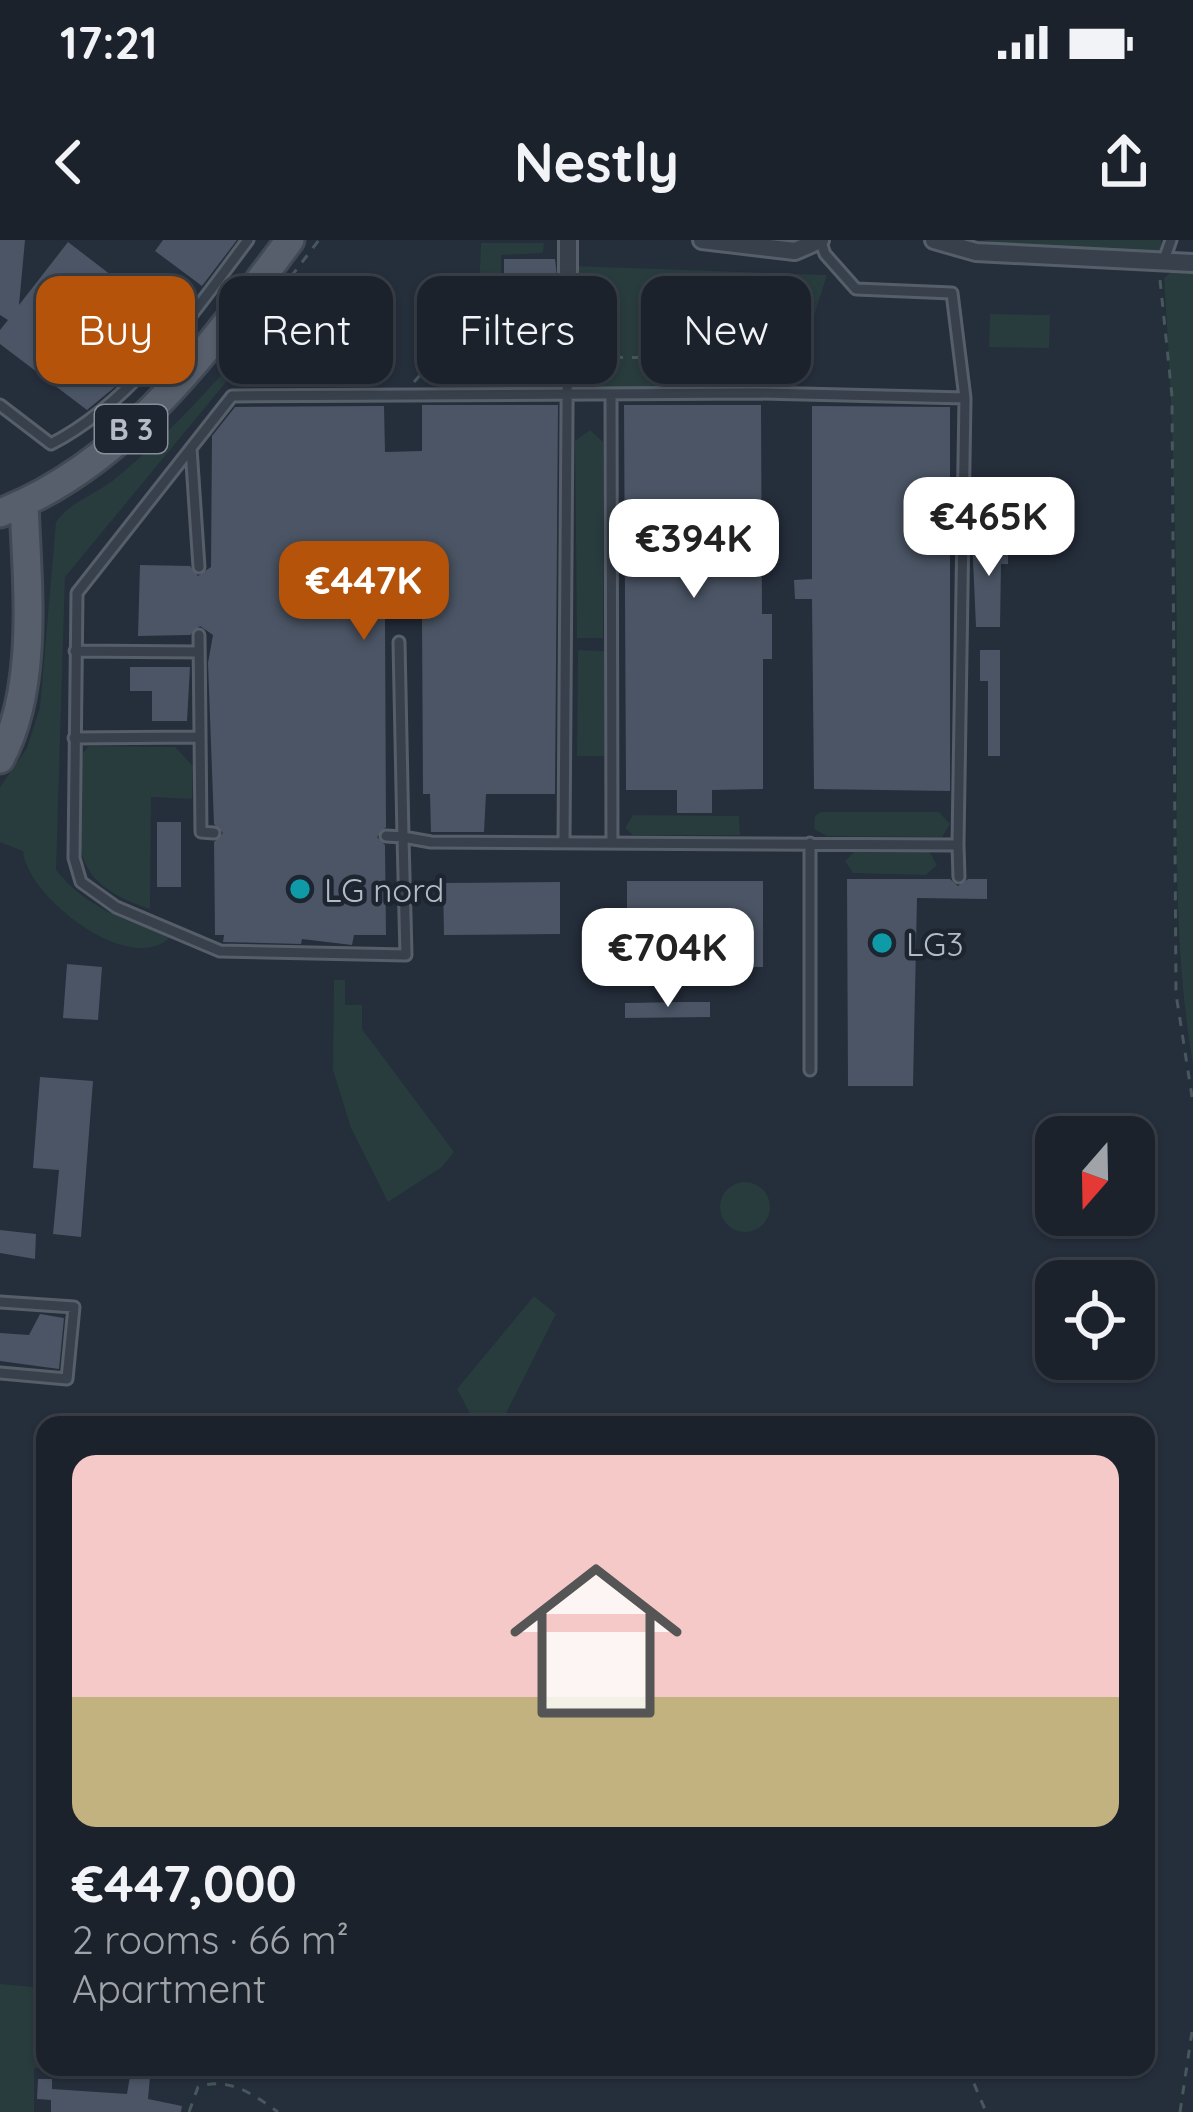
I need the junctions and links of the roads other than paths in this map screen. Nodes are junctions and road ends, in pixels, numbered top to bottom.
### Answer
1 (248, 240) edge
2 (290, 240) edge
3 (568, 240) edge
4 (702, 240) edge
5 (820, 240) edge
6 (934, 240) edge
7 (1171, 240) edge
8 (1164, 260) junction
9 (1193, 262) edge
10 (568, 271) joint
11 (611, 397) junction
12 (566, 398) junction
13 (964, 398) junction
14 (0, 405) edge
15 (191, 448) junction
16 (12, 508) edge
17 (0, 545) edge
18 (27, 566) junction
19 (199, 567) dead end
20 (199, 635) dead end
21 (399, 642) dead end
22 (75, 651) junction
23 (198, 652) junction
24 (197, 736) junction
25 (74, 738) junction
26 (0, 759) edge
27 (214, 833) dead end
28 (386, 836) dead end
29 (403, 837) junction
30 (564, 842) junction
31 (612, 842) junction
32 (811, 842) junction
33 (958, 845) junction
34 (959, 877) dead end
35 (809, 1070) dead end
36 (0, 1302) edge
37 (0, 1373) edge

1 - 14 lane
2 - 16 main road, B 3
3 - 10 street
4 - 5 street
5 - 13 lane
6 - 8 street
7 - 8 lane
8 - 9 street
10 - 12 lane
11 - 12 lane
11 - 13 lane
11 - 31 lane
12 - 15 lane
12 - 30 lane
13 - 33 lane
15 - 19 lane
15 - 22 lane
16 - 18 main road
17 - 18 main road
18 - 26 main road
20 - 23 lane
21 - 29 lane
22 - 23 lane
22 - 25 lane
23 - 24 lane
24 - 25 lane
24 - 27 lane
25 - 29 lane
28 - 29 lane
29 - 30 lane
30 - 31 lane
31 - 32 lane
32 - 33 lane
32 - 35 lane
33 - 34 lane
36 - 37 lane

